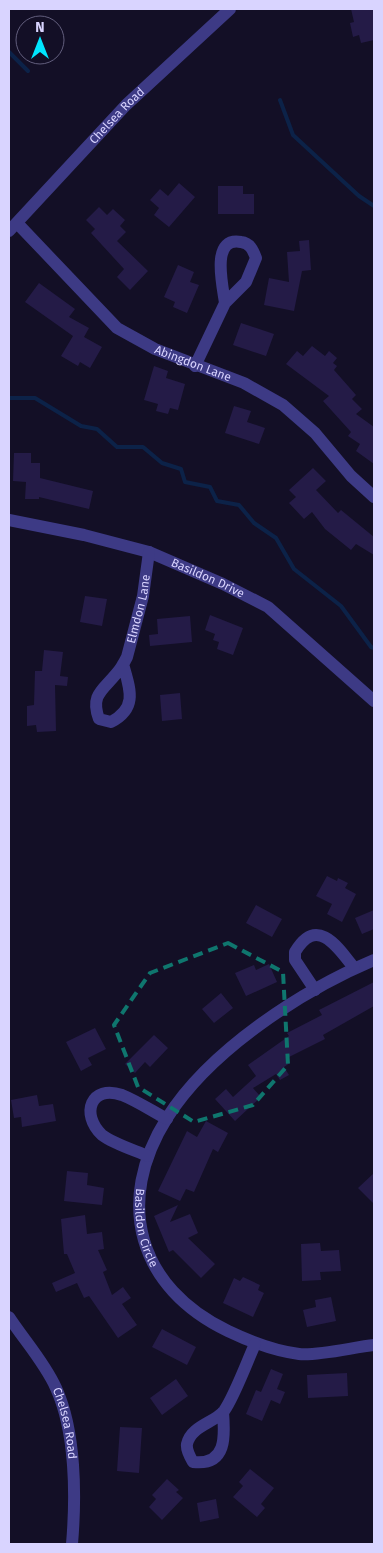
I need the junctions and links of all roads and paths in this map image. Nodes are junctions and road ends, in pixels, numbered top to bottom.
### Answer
1 (230, 9) edge
2 (13, 227) edge
3 (225, 303) dead end
4 (196, 366) junction
5 (374, 497) edge
6 (9, 520) edge
7 (149, 552) junction
8 (123, 664) dead end
9 (374, 701) edge
10 (374, 960) edge
11 (354, 968) junction
12 (315, 990) junction
13 (167, 1119) junction
14 (148, 1156) junction
15 (9, 1317) edge
16 (255, 1344) junction
17 (374, 1345) edge
18 (224, 1412) dead end
19 (72, 1544) edge

1 - 2 street, Chelsea Road
2 - 4 street, Abingdon Lane
3 - 4 street
4 - 5 street, Abingdon Lane
6 - 7 street, Basildon Drive
7 - 8 street, Elmdon Lane
7 - 9 street, Basildon Drive
10 - 11 street, Basildon Circle
11 - 12 street, Basildon Circle
11 - 12 street
12 - 13 street, Basildon Circle
13 - 14 street, Basildon Circle
13 - 14 street
14 - 16 street, Basildon Circle
15 - 19 street, Chelsea Road
16 - 17 street, Basildon Circle
16 - 18 street

